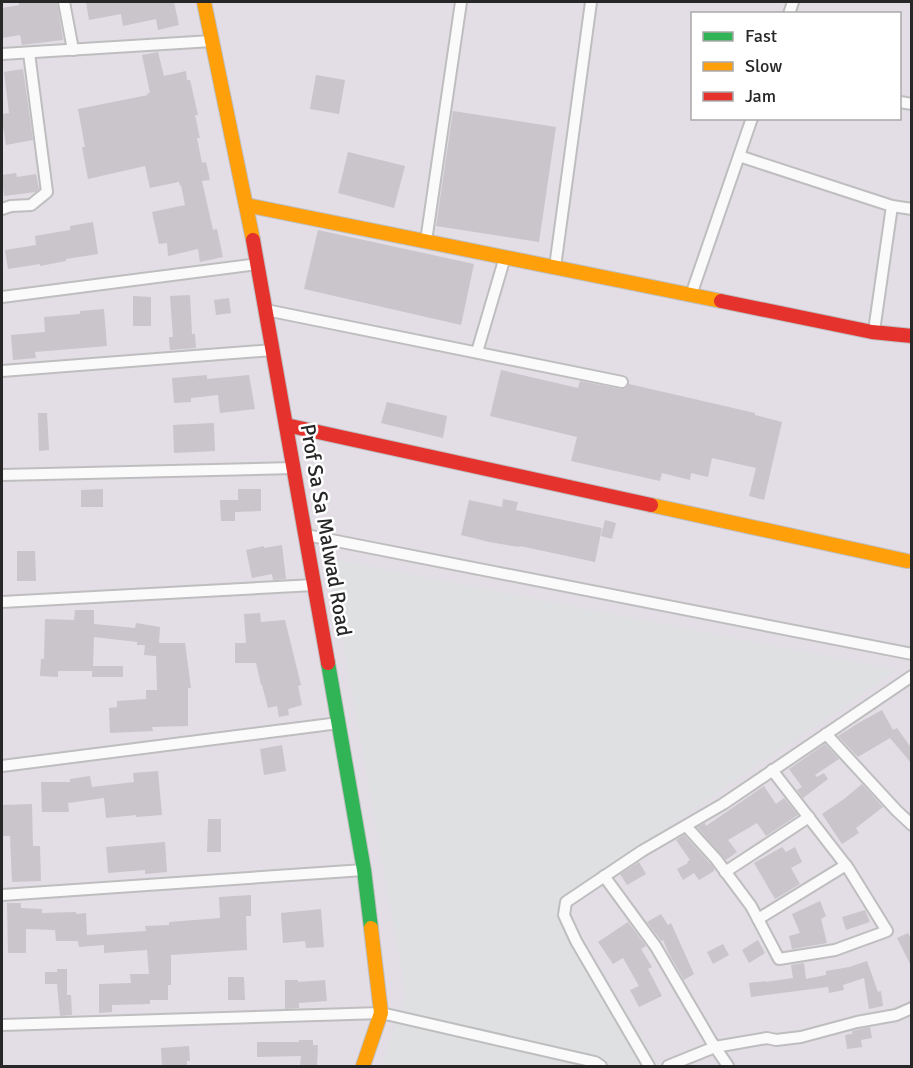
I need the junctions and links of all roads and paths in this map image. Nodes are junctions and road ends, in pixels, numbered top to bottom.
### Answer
1 (64, 2) edge
2 (204, 2) edge
3 (461, 2) edge
4 (591, 2) edge
5 (212, 41) junction
6 (73, 50) junction
7 (29, 53) junction
8 (2, 54) edge
9 (751, 120) edge
10 (739, 156) junction
11 (246, 205) junction
12 (892, 206) junction
13 (2, 209) edge
14 (912, 209) edge
15 (426, 241) junction
16 (505, 257) junction
17 (258, 264) junction
18 (555, 267) junction
19 (691, 295) junction
20 (2, 297) edge
21 (266, 310) junction
22 (875, 324) dead end
23 (912, 336) edge
24 (273, 350) junction
25 (477, 352) junction
26 (2, 371) edge
27 (622, 382) dead end
28 (286, 426) junction
29 (294, 468) junction
30 (2, 475) edge
31 (306, 535) junction
32 (907, 561) dead end
33 (314, 585) junction
34 (2, 602) edge
35 (912, 654) edge
36 (912, 676) edge
37 (339, 723) junction
38 (826, 734) junction
39 (2, 766) edge
40 (772, 770) junction
41 (809, 817) junction
42 (910, 821) edge
43 (686, 826) junction
44 (846, 865) junction
45 (364, 870) junction
46 (725, 872) junction
47 (604, 876) junction
48 (2, 895) edge
49 (758, 919) junction
50 (912, 1008) edge
51 (381, 1014) junction
52 (2, 1025) edge
53 (715, 1047) junction
54 (363, 1066) edge
55 (601, 1066) edge
56 (649, 1066) edge
57 (668, 1066) edge
58 (728, 1066) edge

1 - 6 street
2 - 5 street, Prof Sa Sa Malwad Road
3 - 15 street
4 - 18 street
5 - 6 street
5 - 11 street, Prof Sa Sa Malwad Road
6 - 7 street
7 - 8 street
7 - 13 street
9 - 10 street
10 - 12 street
10 - 19 street
11 - 15 street
11 - 17 street, Prof Sa Sa Malwad Road
12 - 14 street
12 - 22 street
15 - 16 street
16 - 18 street
16 - 25 street
17 - 20 street
17 - 21 street, Prof Sa Sa Malwad Road
18 - 19 street
19 - 23 street
21 - 24 street, Prof Sa Sa Malwad Road
21 - 25 street
24 - 26 street
24 - 28 street, Prof Sa Sa Malwad Road
25 - 27 street
28 - 29 street, Prof Sa Sa Malwad Road
28 - 32 street
29 - 30 street
29 - 31 street, Prof Sa Sa Malwad Road
31 - 33 street, Prof Sa Sa Malwad Road
31 - 35 street
33 - 34 street
33 - 37 street, Prof Sa Sa Malwad Road
36 - 38 street
37 - 39 street
37 - 45 street, Prof Sa Sa Malwad Road
38 - 40 street
38 - 42 street
40 - 41 street
40 - 43 street
41 - 44 street
41 - 46 street
43 - 46 street
43 - 47 street
44 - 49 street
44 - 49 street
45 - 48 street
45 - 51 street, Prof Sa Sa Malwad Road
46 - 49 street
47 - 53 street
47 - 56 street
50 - 53 street
51 - 52 street
51 - 54 street, Prof Sa Sa Malwad Road
51 - 55 street
53 - 57 street
53 - 58 street

